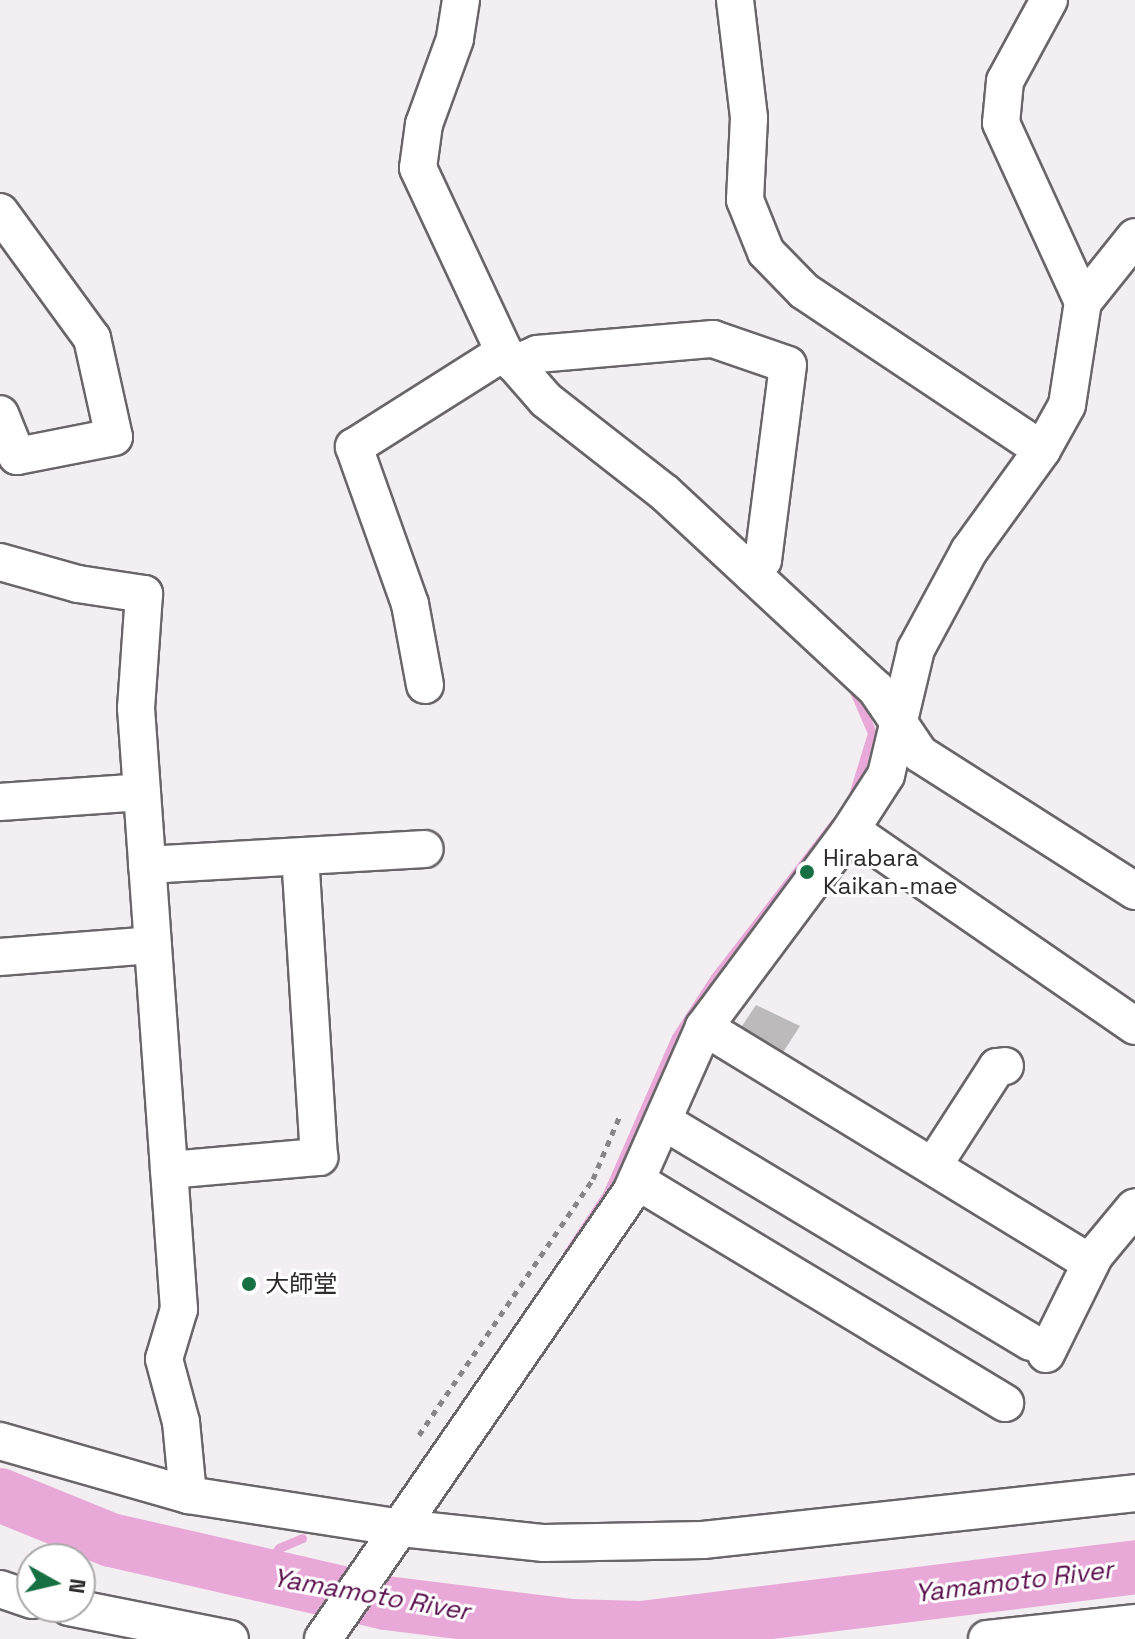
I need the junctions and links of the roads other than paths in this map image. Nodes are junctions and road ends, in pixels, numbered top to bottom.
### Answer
1 (461, 0) edge
2 (735, 0) edge
3 (1049, 0) edge
4 (0, 212) edge
5 (1135, 237) edge
6 (1083, 302) junction
7 (509, 358) junction
8 (0, 414) edge
9 (1042, 450) junction
10 (0, 562) edge
11 (753, 575) junction
12 (425, 685) dead end
13 (899, 721) junction
14 (142, 792) junction
15 (0, 802) edge
16 (851, 830) junction
17 (425, 849) dead end
18 (300, 858) junction
19 (147, 865) junction
20 (1135, 891) edge
21 (153, 945) junction
22 (0, 957) edge
23 (1135, 1026) edge
24 (704, 1027) junction
25 (1005, 1066) dead end
26 (663, 1121) junction
27 (933, 1166) junction
28 (169, 1170) junction
29 (637, 1181) junction
30 (1135, 1207) edge
31 (1091, 1263) junction
32 (1005, 1403) dead end
33 (0, 1441) edge
34 (1135, 1472) edge
35 (1135, 1493) edge
36 (188, 1495) junction
37 (915, 1520) junction
38 (394, 1537) junction
39 (96, 1612) edge
40 (1135, 1623) edge
41 (324, 1638) edge
42 (230, 1639) edge
43 (987, 1639) edge

1 - 7 street
2 - 9 street
3 - 6 street
4 - 8 street
5 - 6 street
6 - 9 street
7 - 11 street
7 - 11 street
7 - 12 street
9 - 13 street
10 - 14 street
11 - 13 street
13 - 16 street
13 - 20 street
14 - 15 street
14 - 19 street
16 - 23 street
16 - 24 street
17 - 18 street
18 - 19 street
18 - 28 street
19 - 21 street
21 - 22 street
21 - 28 street
24 - 26 street
24 - 27 street
25 - 27 street
26 - 29 street
26 - 31 street
27 - 31 street
28 - 36 street
29 - 32 street
29 - 38 street
30 - 31 street
33 - 36 street
34 - 37 street
35 - 37 street
36 - 38 street
37 - 38 street
38 - 41 street
39 - 42 street
40 - 43 street

